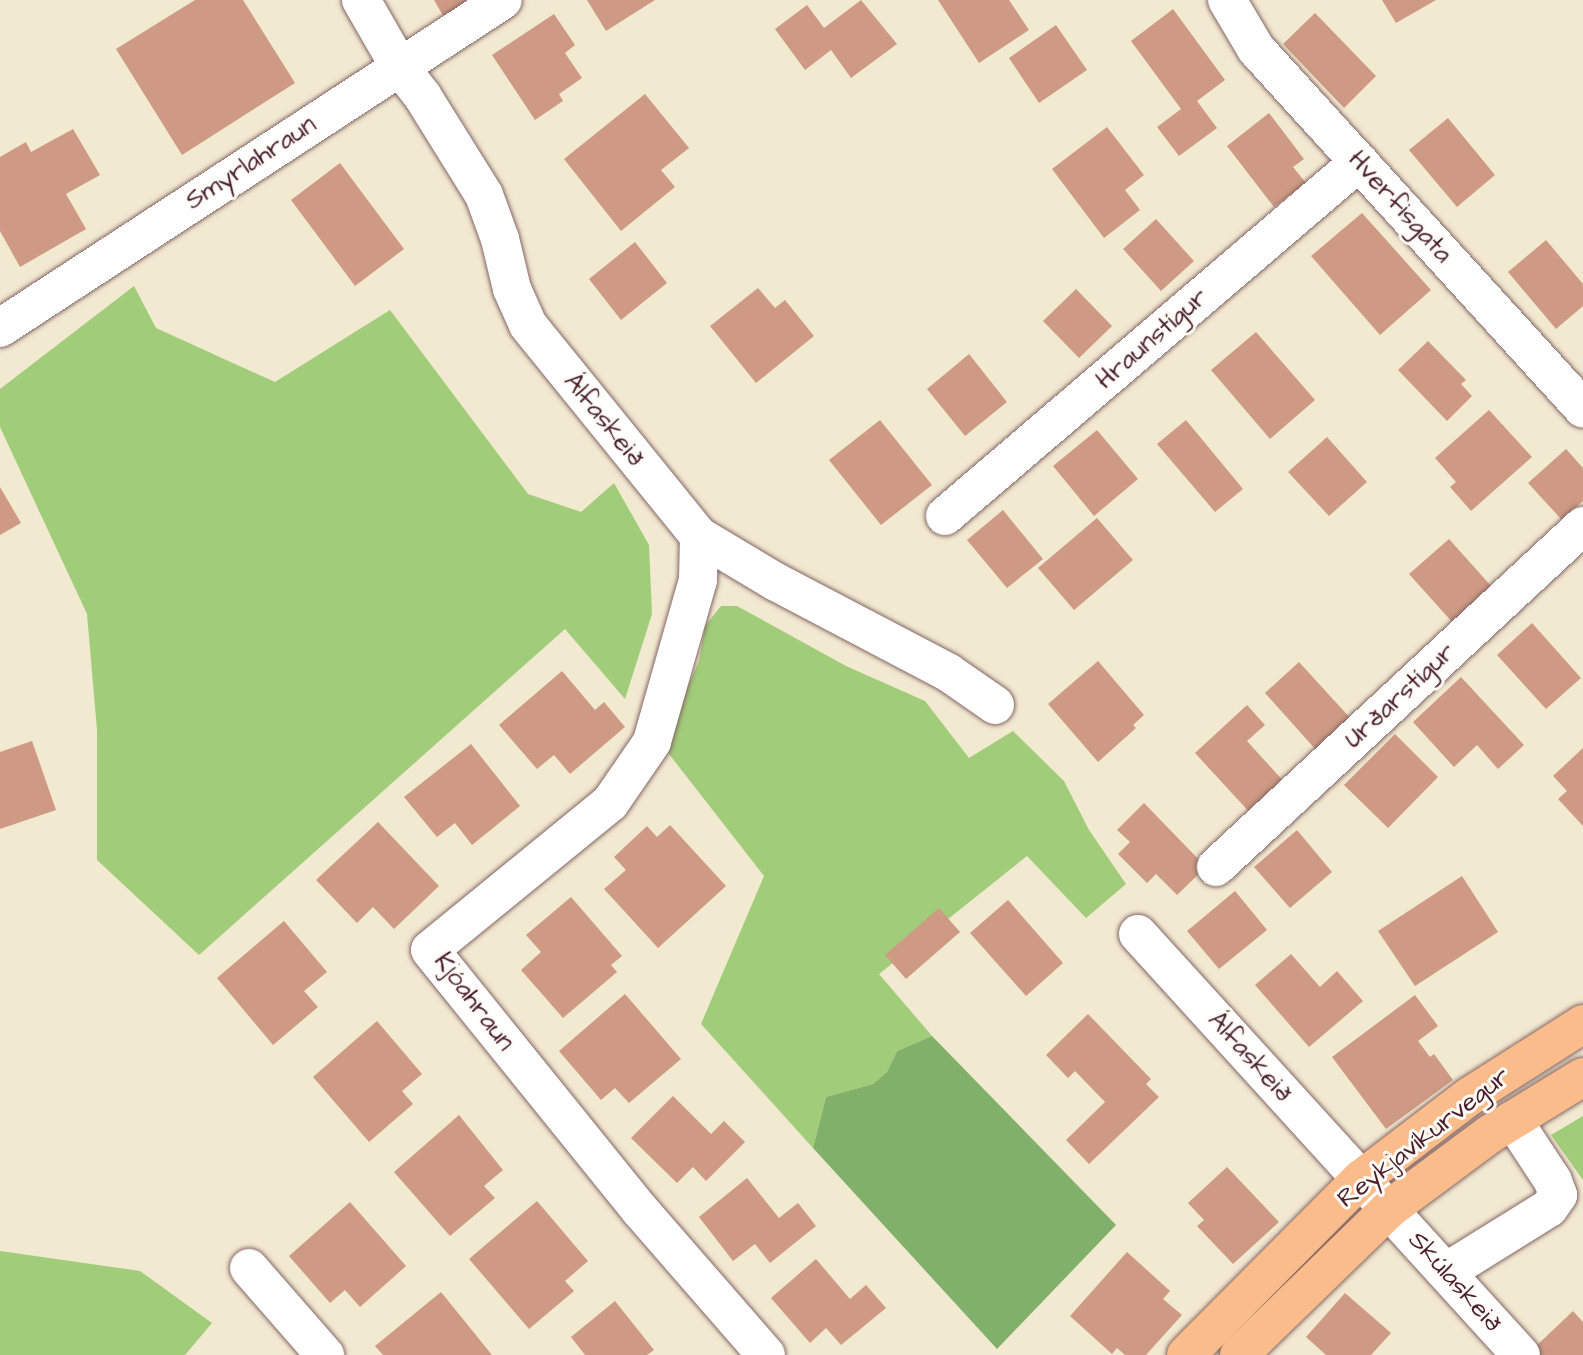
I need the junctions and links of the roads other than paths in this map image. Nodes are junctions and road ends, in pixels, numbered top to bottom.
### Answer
1 (361, 0) edge
2 (503, 0) edge
3 (1227, 0) edge
4 (400, 66) junction
5 (1359, 162) junction
6 (0, 328) edge
7 (1583, 408) edge
8 (946, 516) dead end
9 (1583, 526) edge
10 (699, 536) junction
11 (995, 705) dead end
12 (1216, 867) dead end
13 (1139, 934) dead end
14 (1583, 1024) edge
15 (1583, 1077) edge
16 (1513, 1120) junction
17 (1361, 1179) junction
18 (1389, 1209) junction
19 (250, 1268) dead end
20 (1446, 1272) junction
21 (325, 1355) edge
22 (766, 1355) edge
23 (1186, 1355) edge
24 (1238, 1355) edge
25 (1521, 1355) edge

1 - 4 street, Álfaskeið
2 - 4 street, Smyrlahraun
3 - 5 street, Hverfisgata
4 - 6 street, Smyrlahraun
4 - 10 street, Álfaskeið
5 - 7 street, Hverfisgata
5 - 8 street, Hraunstígur
9 - 12 street, Urðarstígur
10 - 11 street, Álfaskeið
10 - 22 street, Kjóahraun
13 - 17 street, Álfaskeið
14 - 17 main road, Reykjavíkurvegur
15 - 16 main road, Reykjavíkurvegur
16 - 18 main road, Reykjavíkurvegur
16 - 20 street
17 - 18 street, Álfaskeið
17 - 23 main road, Reykjavíkurvegur
18 - 20 street, Skúlaskeið
18 - 24 main road, Reykjavíkurvegur
19 - 21 street
20 - 25 street, Skúlaskeið

